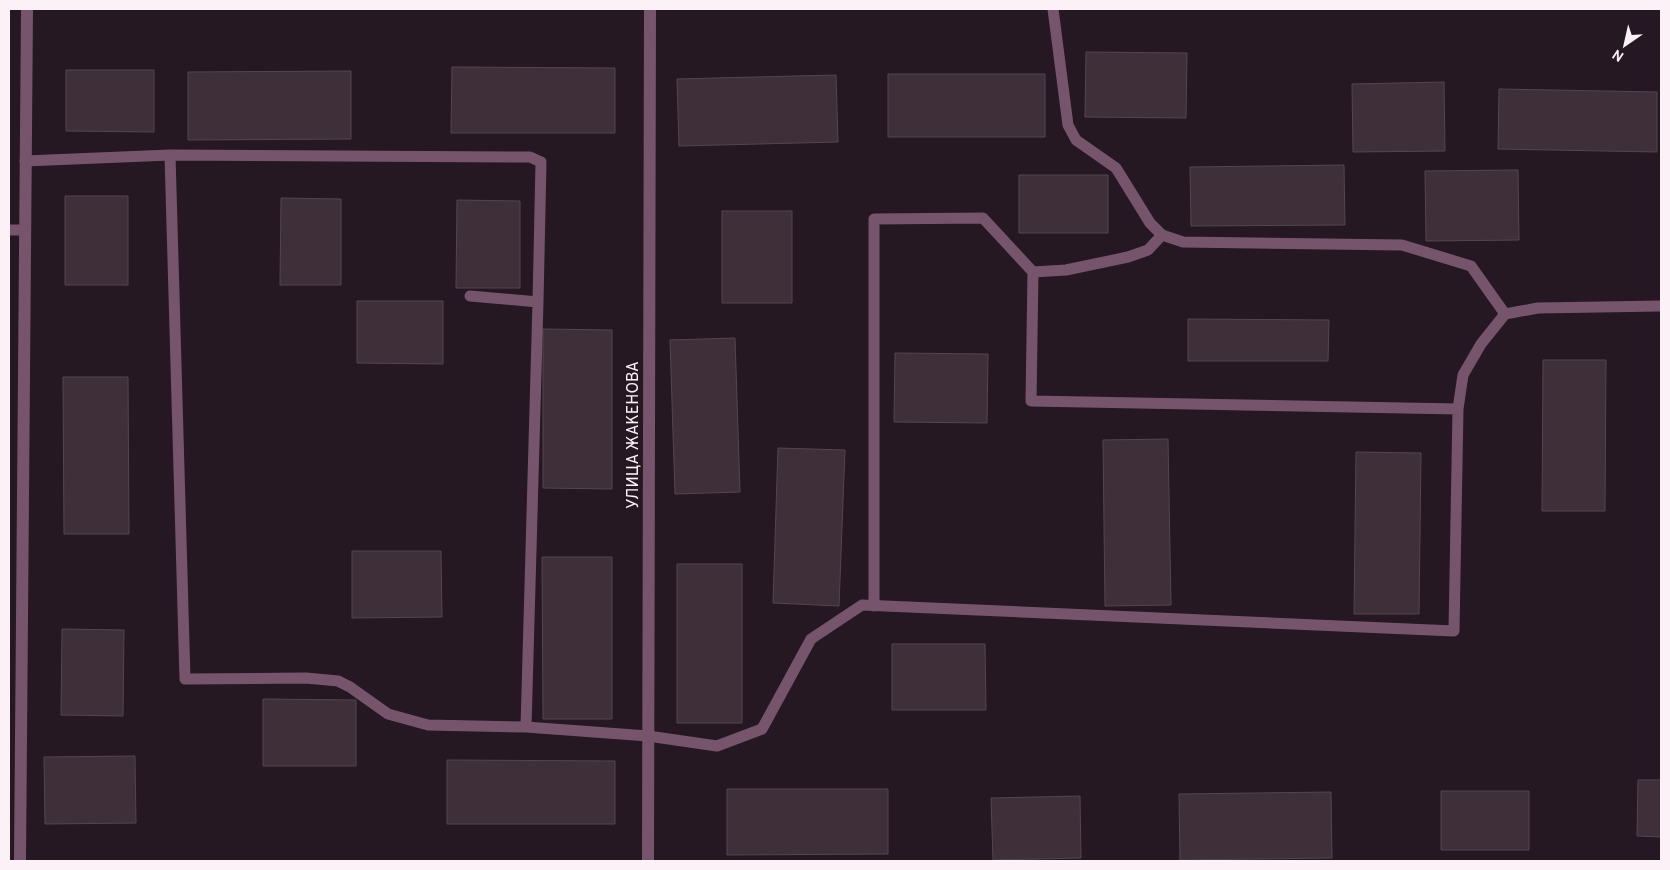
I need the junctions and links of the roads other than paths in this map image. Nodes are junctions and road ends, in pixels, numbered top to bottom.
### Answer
1 (27, 9) edge
2 (650, 9) edge
3 (1053, 9) edge
4 (170, 155) junction
5 (25, 161) junction
6 (9, 230) edge
7 (24, 230) junction
8 (1162, 236) junction
9 (1033, 272) junction
10 (470, 296) dead end
11 (538, 302) junction
12 (1661, 306) edge
13 (1505, 314) junction
14 (1458, 409) junction
15 (874, 606) junction
16 (526, 728) junction
17 (648, 736) junction
18 (20, 861) edge
19 (648, 861) edge

1 - 5 street
2 - 17 street, УЛИЦА ЖАКЕНОВА
3 - 8 lane
4 - 5 lane
4 - 11 lane
4 - 16 lane
5 - 7 street
6 - 7 lane
7 - 18 street
8 - 9 lane
8 - 13 lane
9 - 14 lane
9 - 15 lane
10 - 11 lane
11 - 16 lane
12 - 13 lane
13 - 14 lane
14 - 15 lane
15 - 17 lane
16 - 17 lane
17 - 19 street, УЛИЦА ЖАКЕНОВА

